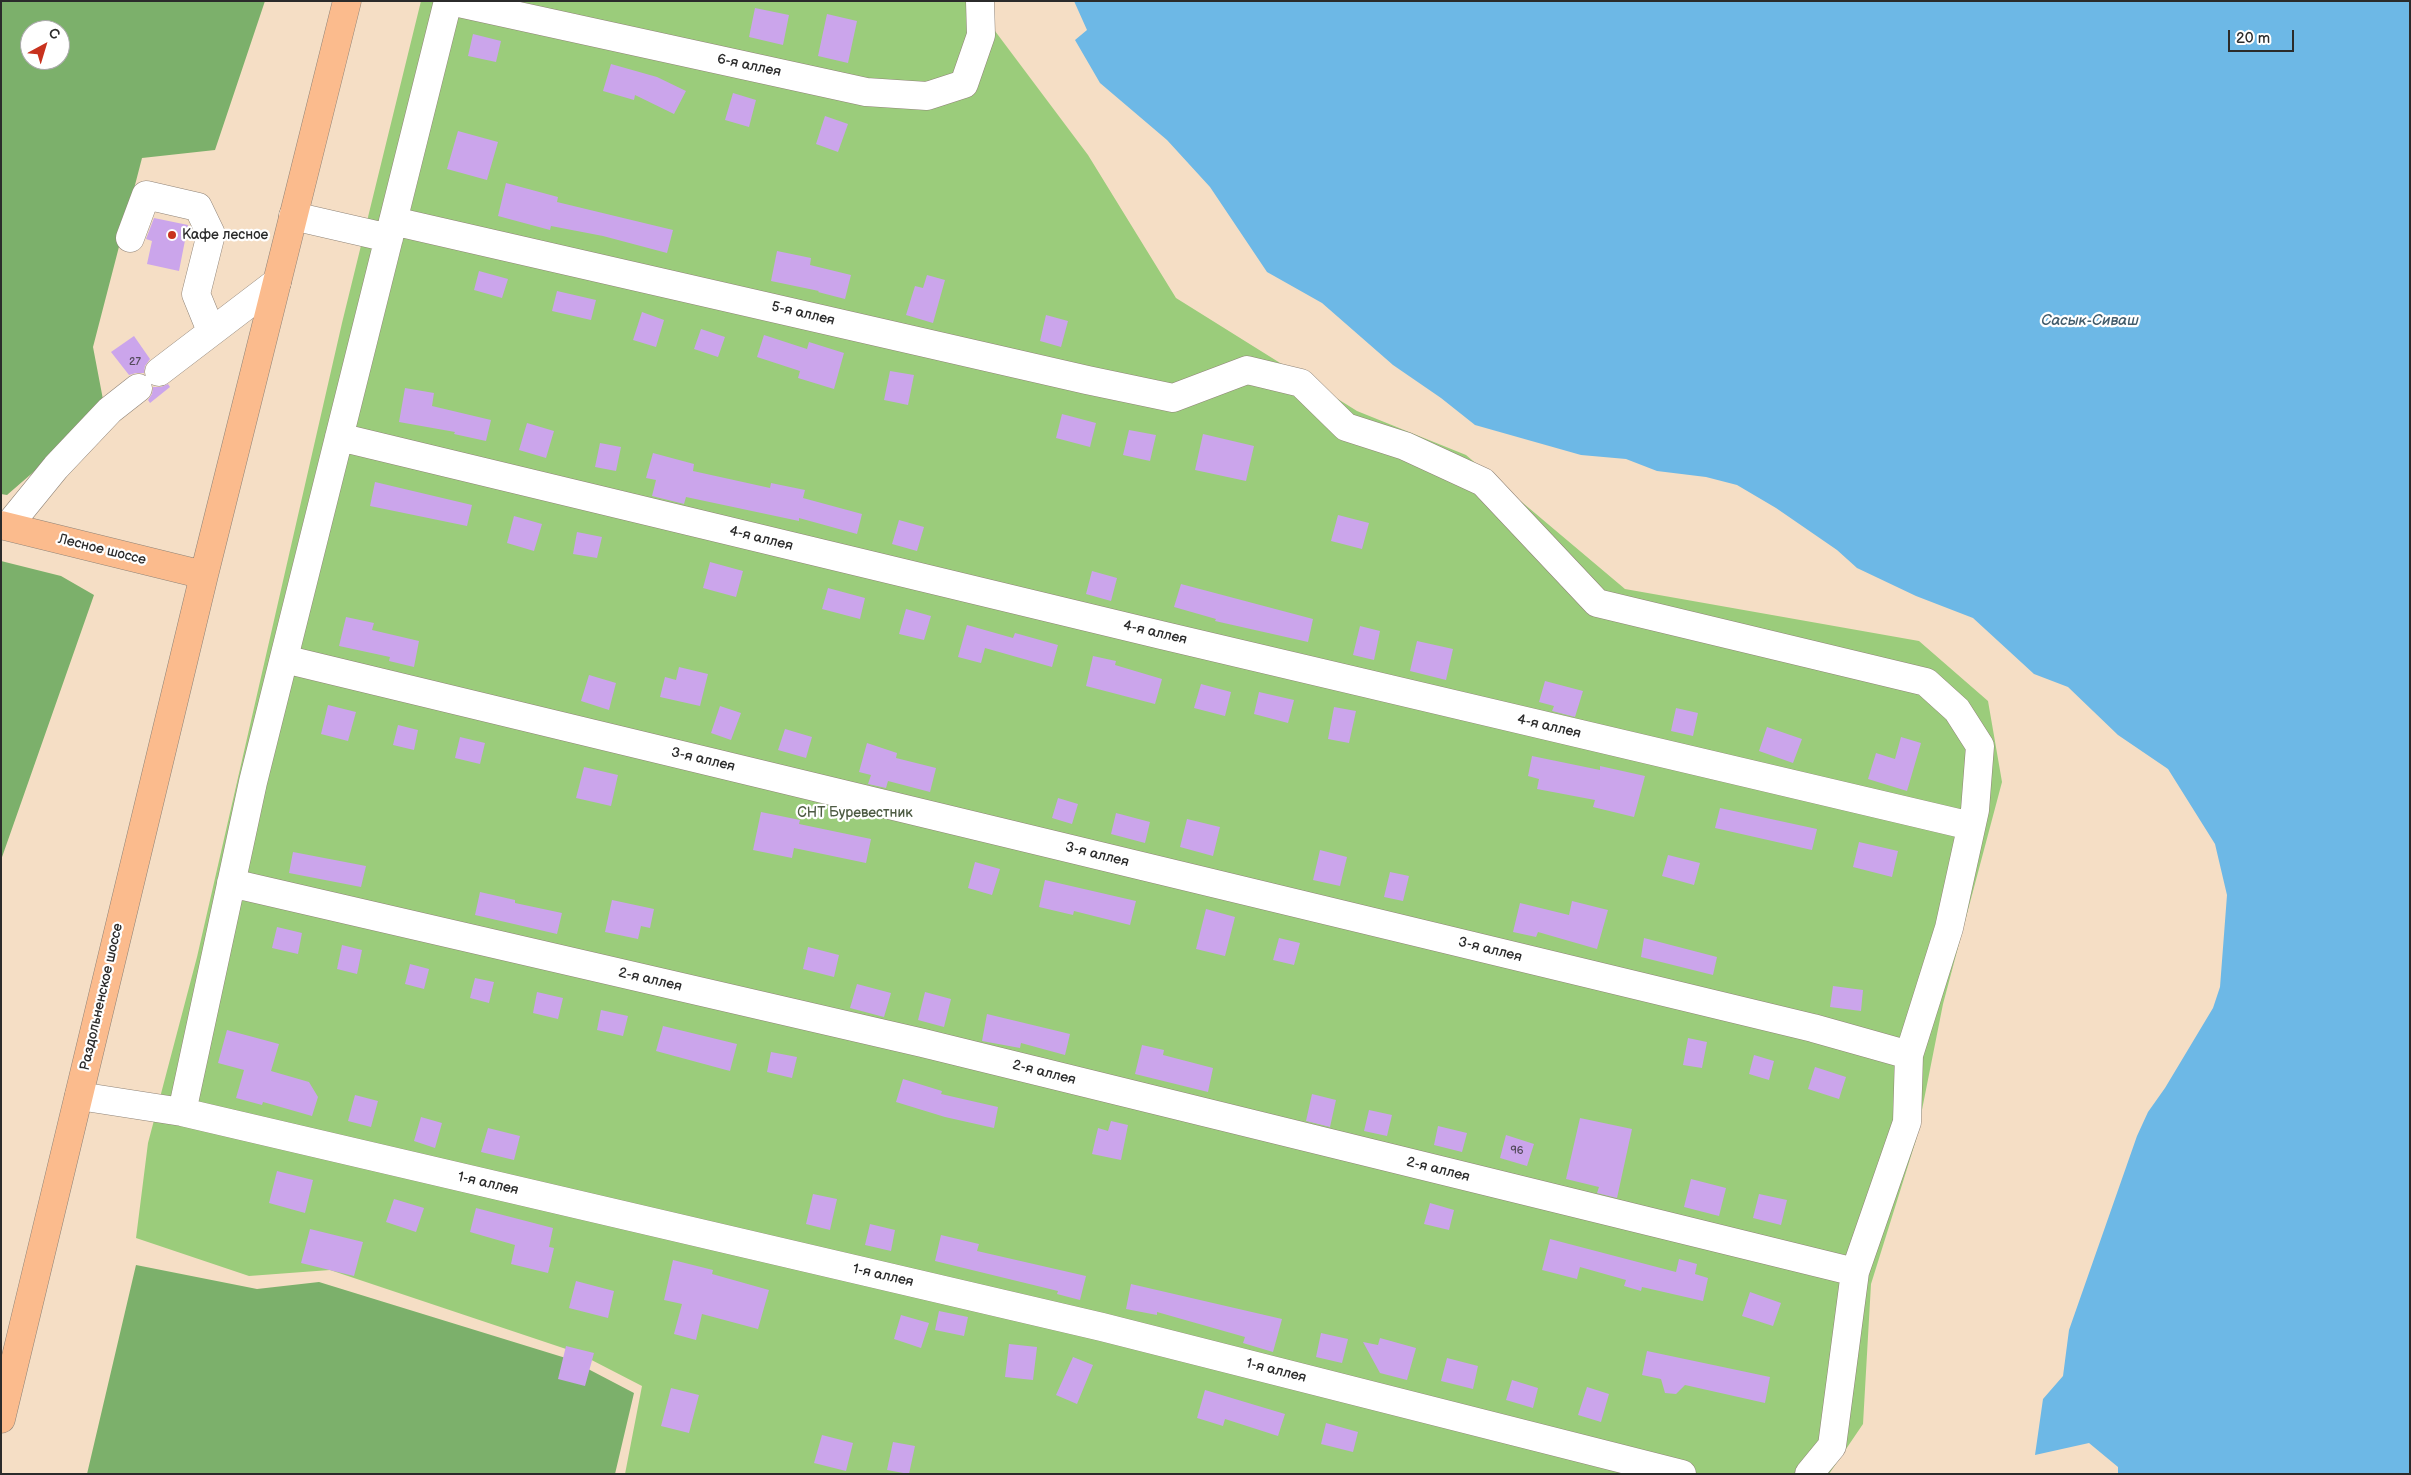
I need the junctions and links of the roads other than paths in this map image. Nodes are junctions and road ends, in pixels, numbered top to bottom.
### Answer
1 (347, 1) edge
2 (449, 1) edge
3 (980, 1) edge
4 (293, 216) junction
5 (391, 230) junction
6 (130, 238) dead end
7 (277, 282) junction
8 (211, 331) junction
9 (339, 437) junction
10 (5, 526) edge
11 (204, 575) junction
12 (284, 659) junction
13 (1972, 826) junction
14 (231, 883) junction
15 (1909, 1055) junction
16 (79, 1096) junction
17 (182, 1112) junction
18 (1855, 1272) junction
19 (1, 1419) edge
20 (1682, 1474) edge
21 (1809, 1474) edge

1 - 4 main road, Раздольненское шоссе
2 - 3 lane, 6-я аллея
2 - 5 lane
4 - 5 lane, 5-я аллея
4 - 7 main road, Раздольненское шоссе
5 - 9 lane
5 - 13 lane, 5-я аллея
6 - 8 lane
7 - 8 lane
7 - 11 main road, Раздольненское шоссе
8 - 10 lane
9 - 12 lane
9 - 13 lane, 4-я аллея
10 - 11 main road, Лесное шоссе
11 - 16 main road, Раздольненское шоссе
12 - 14 lane
12 - 15 lane, 3-я аллея
13 - 15 lane, 5-я аллея
14 - 17 lane
14 - 18 lane, 2-я аллея
15 - 18 lane, 5-я аллея
16 - 17 lane, 1-я аллея
16 - 19 main road, Раздольненское шоссе
17 - 20 lane, 1-я аллея
18 - 21 lane, 5-я аллея

